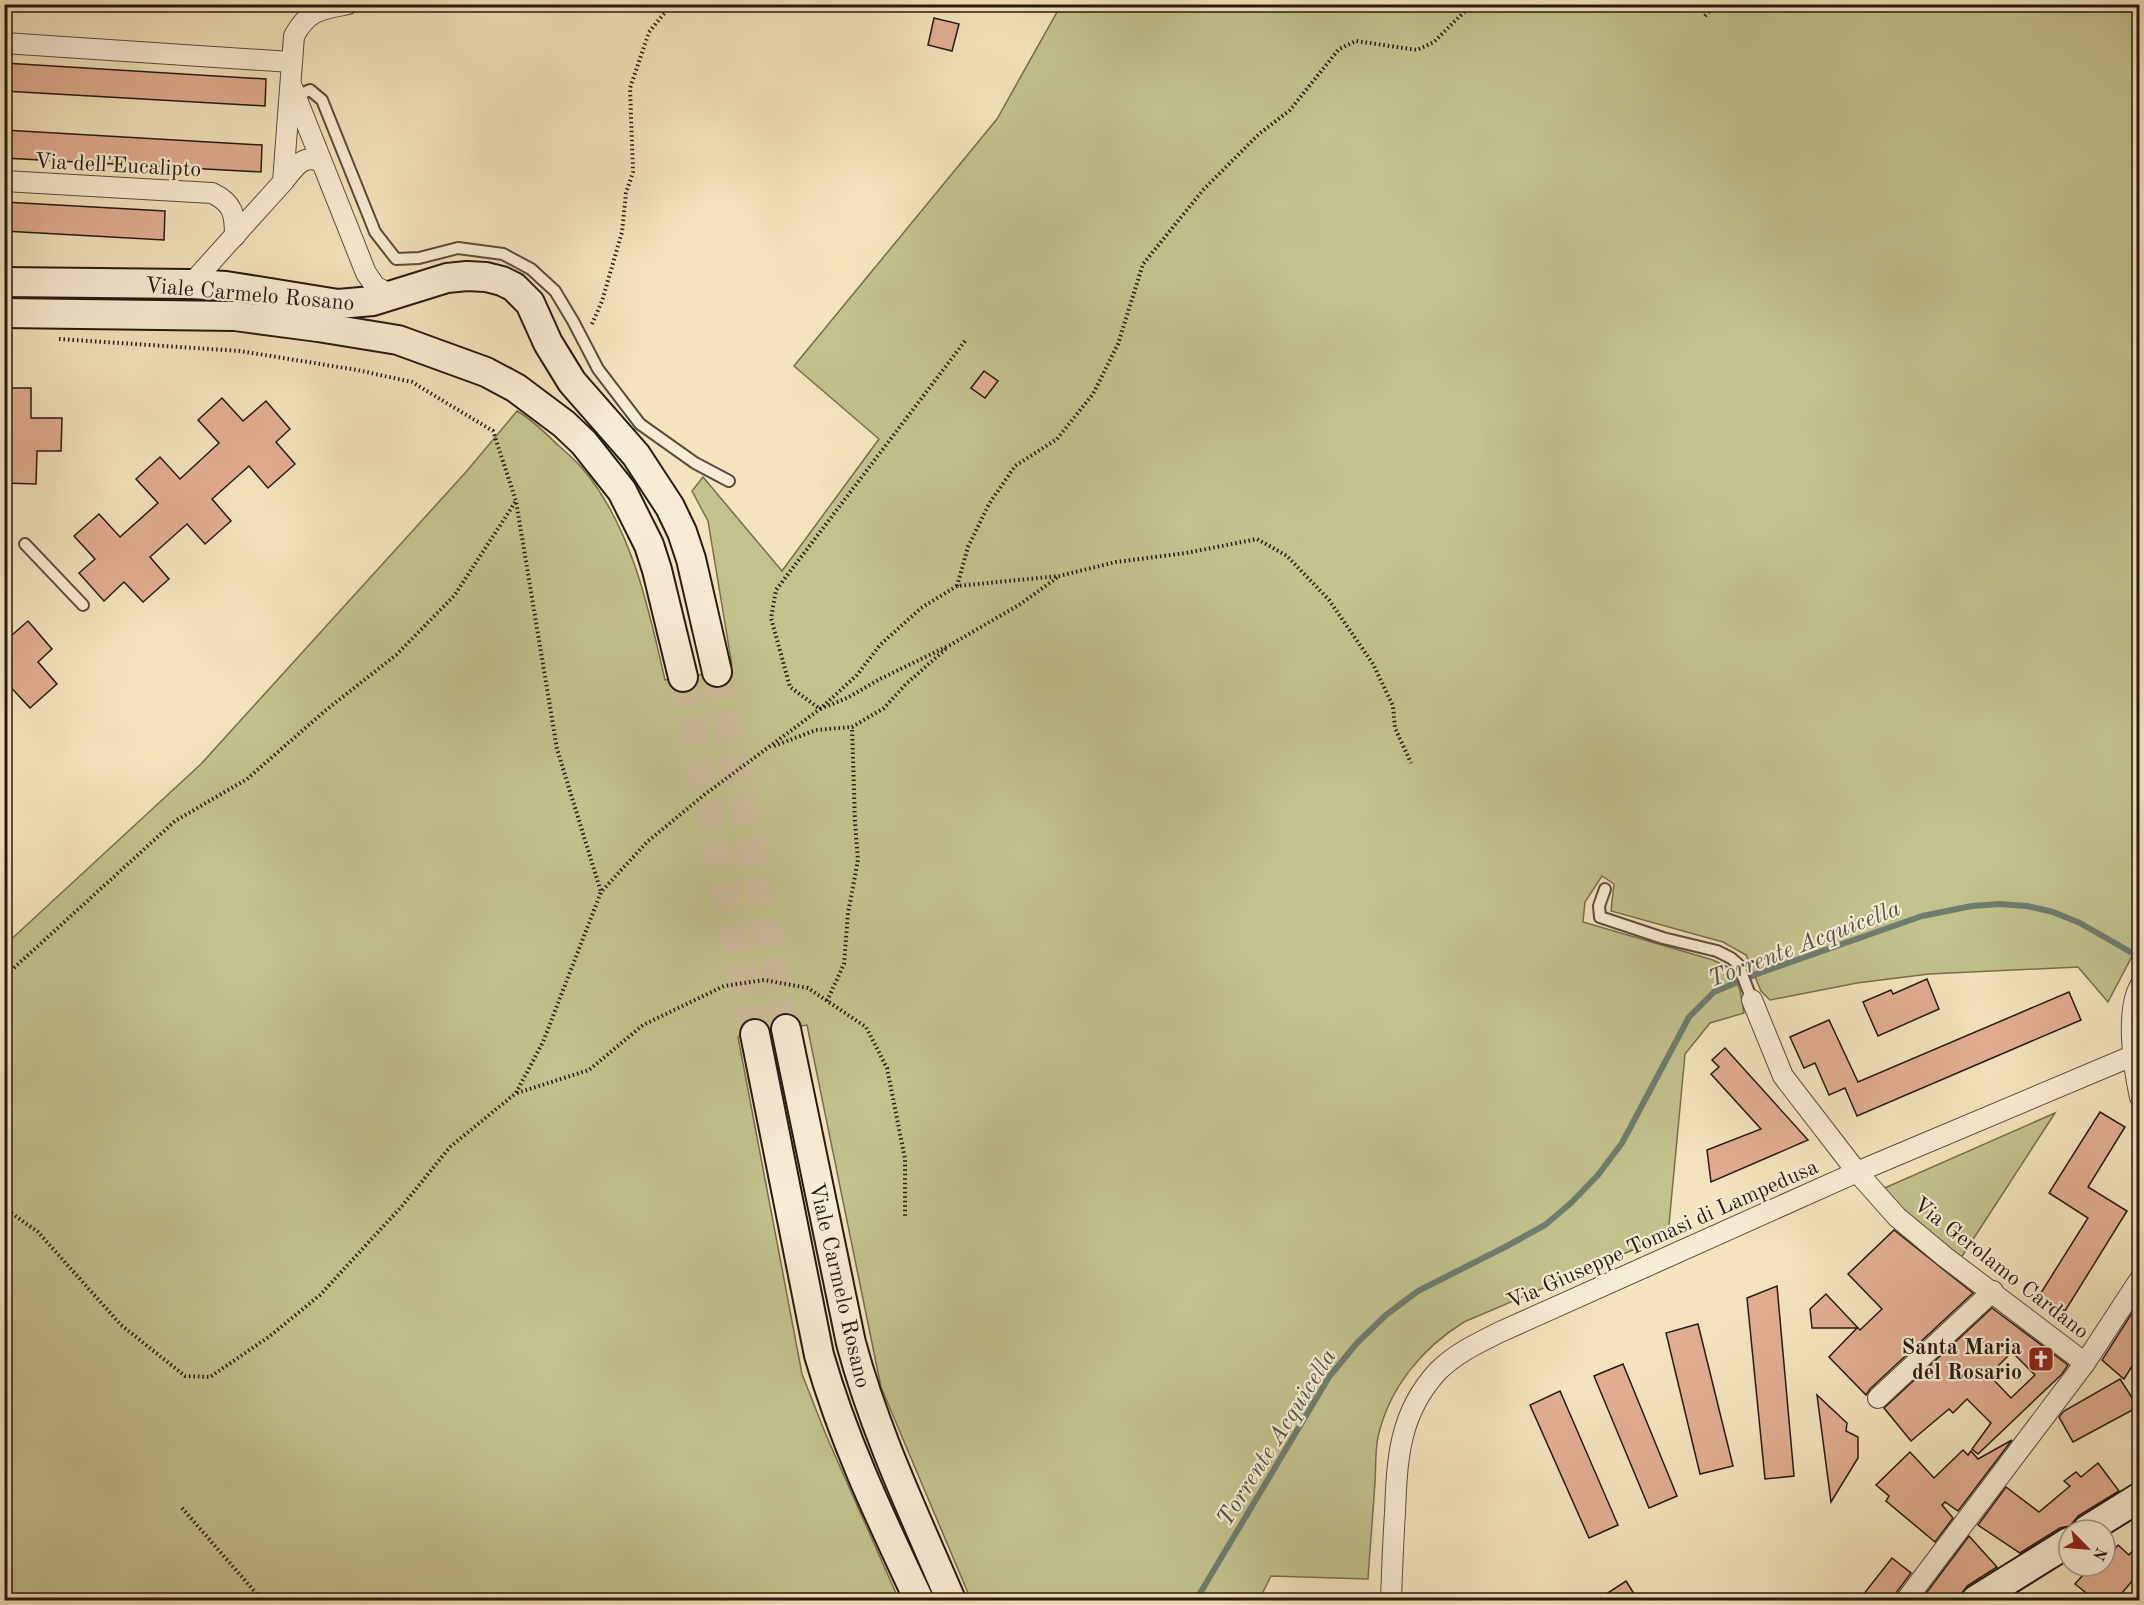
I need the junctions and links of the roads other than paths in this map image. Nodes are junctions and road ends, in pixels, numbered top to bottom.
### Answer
1 (348, 4) edge
2 (4, 43) edge
3 (292, 79) junction
4 (320, 160) junction
5 (4, 181) edge
6 (283, 182) junction
7 (235, 236) junction
8 (4, 282) edge
9 (192, 284) junction
10 (393, 296) junction
11 (4, 313) edge
12 (729, 481) dead end
13 (25, 544) dead end
14 (82, 605) dead end
15 (717, 672) tunnel mouth
16 (683, 677) tunnel mouth
17 (1605, 889) dead end
18 (2139, 986) edge
19 (1750, 992) joint
20 (786, 1029) tunnel mouth
21 (755, 1034) tunnel mouth
22 (2132, 1056) junction
23 (2139, 1097) edge
24 (1857, 1172) junction
25 (2138, 1285) edge
26 (1993, 1291) junction
27 (2085, 1363) junction
28 (1878, 1398) dead end
29 (2139, 1497) edge
30 (2107, 1518) edge
31 (2057, 1549) edge
32 (919, 1600) edge
33 (951, 1600) edge
34 (1391, 1600) edge
35 (1906, 1600) edge
36 (1976, 1600) edge

1 - 3 street
2 - 3 street
3 - 4 street
3 - 6 street
3 - 12 lane
4 - 6 street
4 - 10 street
5 - 7 street, Via dell'Eucalipto
6 - 7 street
7 - 9 street
8 - 9 main road, Viale Carmelo Rosano
9 - 10 main road, Viale Carmelo Rosano
10 - 15 main road, Viale Carmelo Rosano
11 - 16 main road, Viale Carmelo Rosano
13 - 14 lane
17 - 19 lane
18 - 22 street
19 - 24 street, Via Gerolamo Cardano
20 - 33 main road, Viale Carmelo Rosano
21 - 32 main road, Viale Carmelo Rosano
22 - 23 street
22 - 24 street, Via Giuseppe Tomasi di Lampedusa
24 - 26 street, Via Gerolamo Cardano
24 - 34 street, Via Giuseppe Tomasi di Lampedusa
25 - 27 street
26 - 27 street, Via Gerolamo Cardano
26 - 28 street
27 - 35 street
29 - 30 main road
31 - 36 main road

